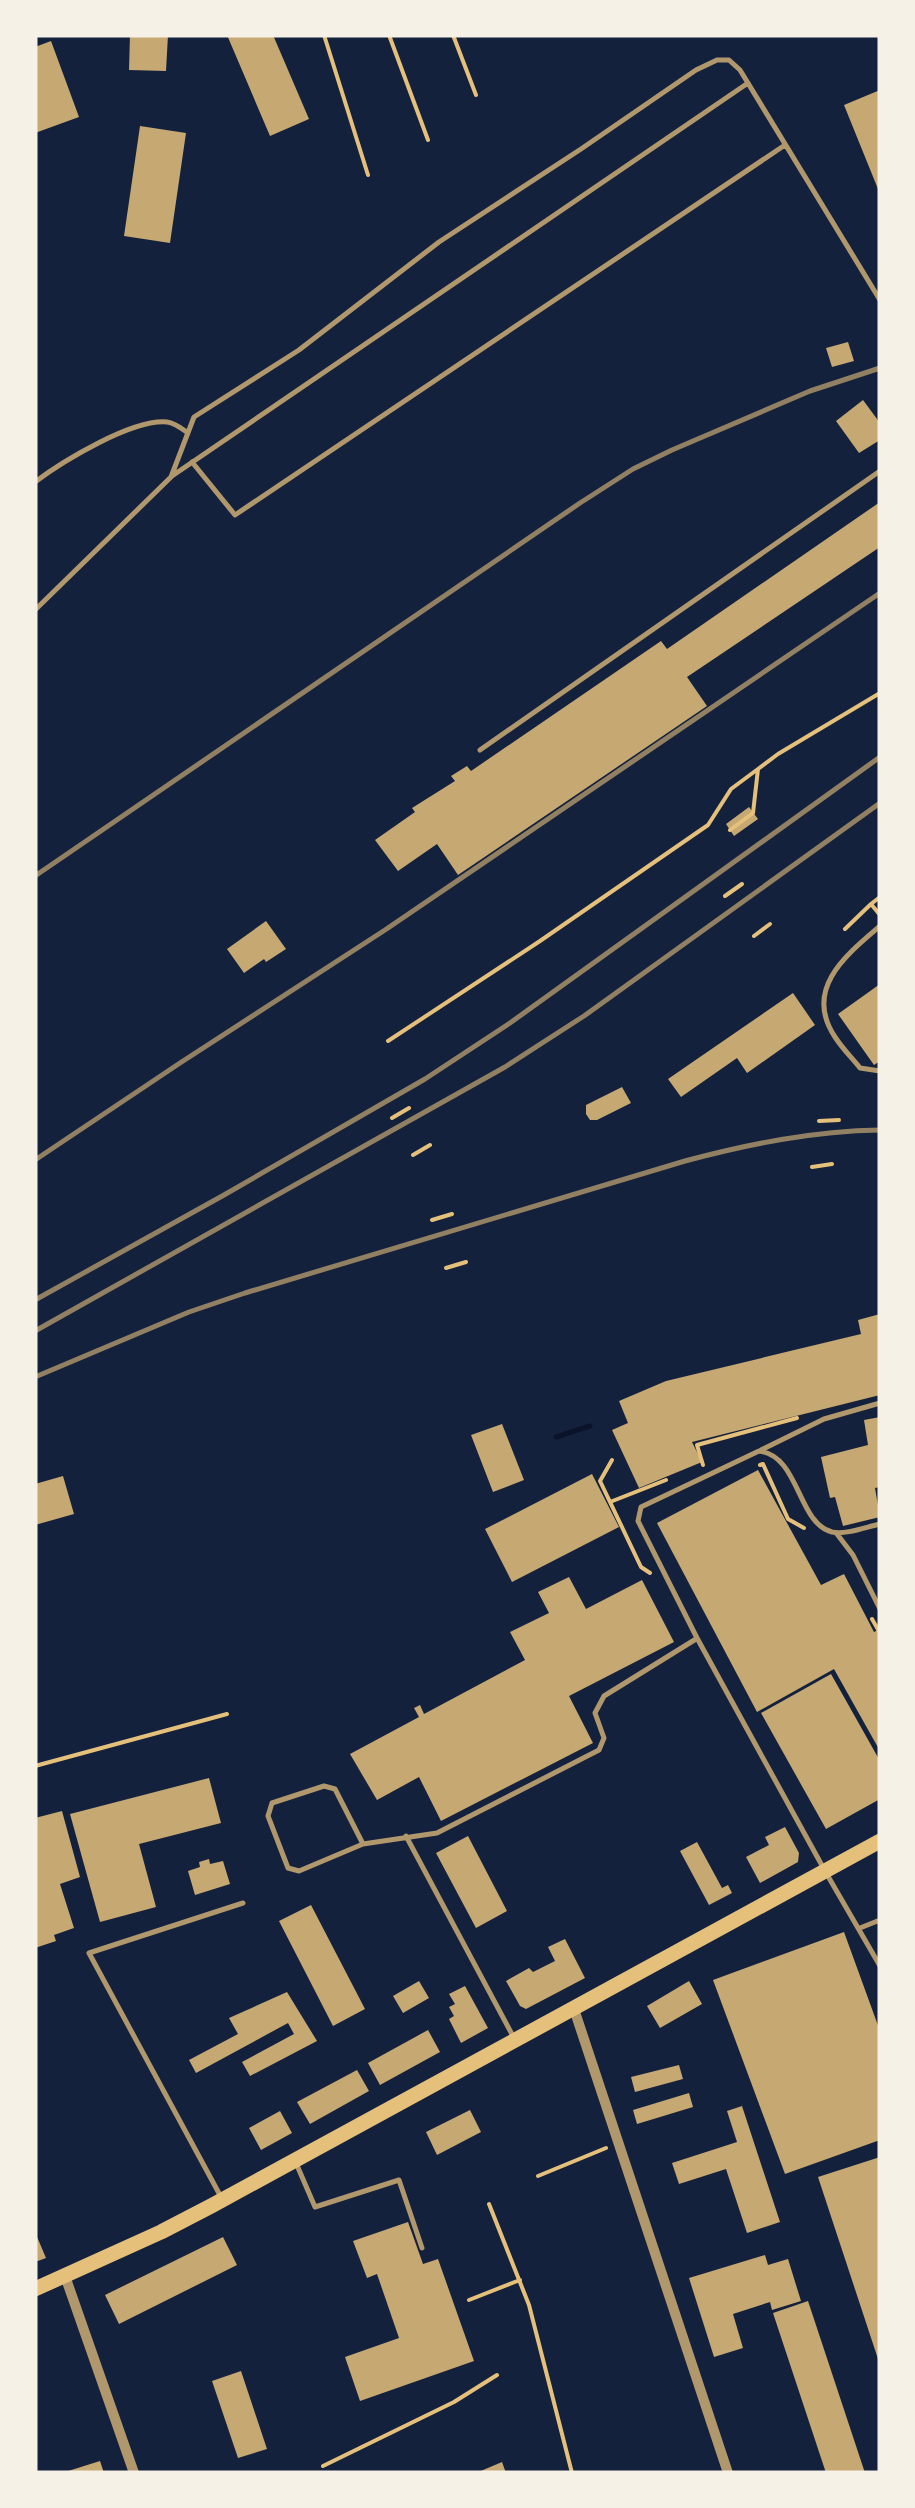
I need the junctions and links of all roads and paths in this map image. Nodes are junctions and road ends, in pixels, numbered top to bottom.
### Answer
1 (324, 35) edge
2 (390, 35) edge
3 (453, 35) edge
4 (748, 83) junction
5 (476, 95) dead end
6 (428, 140) dead end
7 (785, 145) junction
8 (368, 175) dead end
9 (880, 300) edge
10 (188, 433) junction
11 (192, 462) junction
12 (880, 472) edge
13 (171, 477) junction
14 (35, 482) edge
15 (35, 610) edge
16 (880, 693) edge
17 (480, 750) dead end
18 (758, 769) junction
19 (730, 830) dead end
20 (742, 884) dead end
21 (725, 896) dead end
22 (880, 897) edge
23 (871, 904) junction
24 (880, 915) edge
25 (770, 924) dead end
26 (880, 926) edge
27 (845, 929) dead end
28 (754, 936) dead end
29 (388, 1041) dead end
30 (880, 1071) edge
31 (410, 1108) dead end
32 (392, 1118) dead end
33 (839, 1120) dead end
34 (819, 1122) dead end
35 (430, 1145) dead end
36 (412, 1155) dead end
37 (832, 1164) dead end
38 (812, 1167) dead end
39 (452, 1214) dead end
40 (432, 1220) dead end
41 (466, 1262) dead end
42 (446, 1268) dead end
43 (880, 1404) edge
44 (807, 1416) dead end
45 (759, 1452) junction
46 (703, 1465) dead end
47 (750, 1469) dead end
48 (666, 1480) dead end
49 (610, 1502) dead end
50 (880, 1524) edge
51 (804, 1528) dead end
52 (836, 1533) junction
53 (880, 1609) edge
54 (697, 1638) junction
55 (228, 1714) dead end
56 (35, 1766) edge
57 (406, 1836) junction
58 (880, 1841) edge
59 (363, 1844) junction
60 (825, 1871) junction
61 (243, 1903) dead end
62 (880, 1920) edge
63 (860, 1928) junction
64 (880, 1966) edge
65 (574, 2009) junction
66 (516, 2040) junction
67 (620, 2142) junction
68 (295, 2160) junction
69 (538, 2176) dead end
70 (222, 2200) junction
71 (488, 2204) dead end
72 (422, 2248) dead end
73 (65, 2276) junction
74 (520, 2280) junction
75 (35, 2289) edge
76 (469, 2300) dead end
77 (497, 2376) dead end
78 (323, 2466) dead end
79 (134, 2473) edge
80 (572, 2473) edge
81 (728, 2473) edge

1 - 8 path
2 - 6 path
3 - 5 path
4 - 7 lane
4 - 10 lane
4 - 11 lane
7 - 9 lane
7 - 11 lane
10 - 13 lane
10 - 14 lane
11 - 13 lane
12 - 17 lane
13 - 15 lane
16 - 18 path
18 - 19 path
18 - 29 path
20 - 21 path
22 - 23 path
23 - 24 path
23 - 27 path
25 - 28 path
26 - 30 lane
31 - 32 path
33 - 34 path
35 - 36 path
37 - 38 path
39 - 40 path
41 - 42 path
43 - 45 lane
44 - 46 path
45 - 52 lane
45 - 54 lane
47 - 51 path
48 - 49 path
50 - 52 lane
52 - 53 lane
54 - 57 lane
54 - 60 lane
55 - 56 path
57 - 59 lane
57 - 66 lane
58 - 60 main road
59 - 59 lane
60 - 63 lane
60 - 65 main road
61 - 70 lane
62 - 63 lane
63 - 64 lane
65 - 66 main road
65 - 67 street
66 - 68 main road
67 - 69 path
67 - 81 street
68 - 70 main road
68 - 72 lane
70 - 73 main road
71 - 74 path
73 - 75 main road
73 - 79 street
74 - 76 path
74 - 80 path
77 - 78 path

